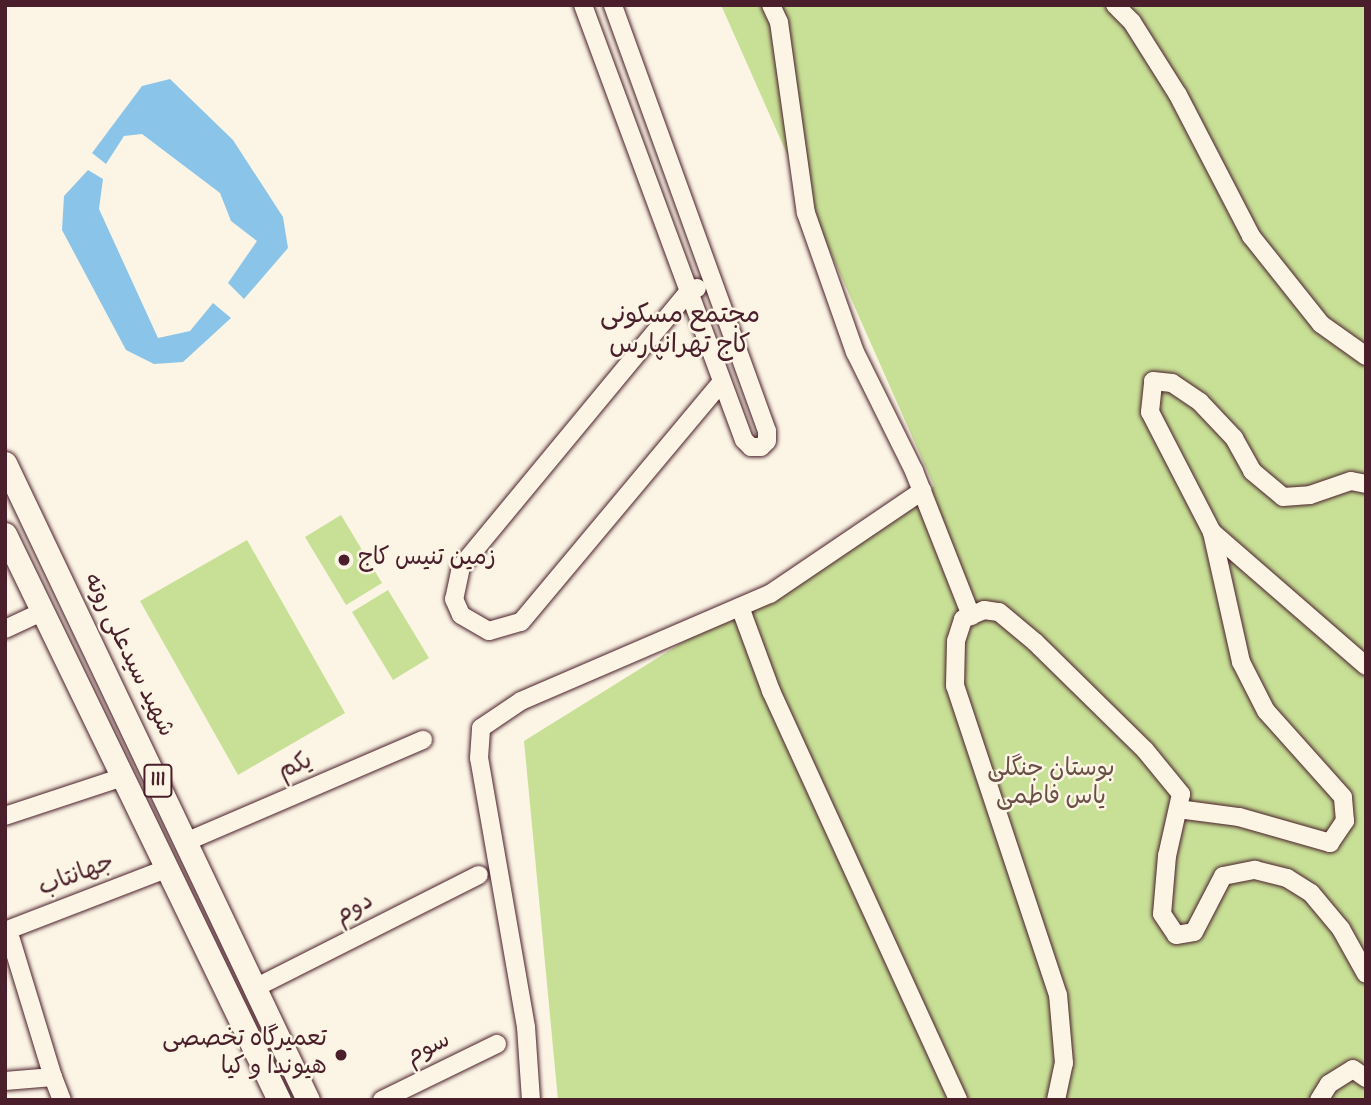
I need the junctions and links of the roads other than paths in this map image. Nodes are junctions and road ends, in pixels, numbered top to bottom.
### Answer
1 (583, 5) edge
2 (613, 5) edge
3 (771, 5) edge
4 (1115, 5) edge
5 (714, 283) junction
6 (689, 291) junction
7 (1366, 356) edge
8 (722, 382) junction
9 (5, 463) edge
10 (1366, 484) edge
11 (922, 491) junction
12 (1212, 532) junction
13 (5, 534) edge
14 (740, 607) junction
15 (41, 611) junction
16 (971, 616) junction
17 (5, 629) edge
18 (1366, 666) edge
19 (423, 740) dead end
20 (122, 777) junction
21 (1178, 809) junction
22 (5, 816) edge
23 (188, 841) junction
24 (166, 869) junction
25 (479, 874) dead end
26 (7, 930) edge
27 (1366, 974) edge
28 (253, 989) junction
29 (497, 1044) dead end
30 (53, 1077) junction
31 (1366, 1078) edge
32 (5, 1081) edge
33 (62, 1100) edge
34 (279, 1100) edge
35 (308, 1100) edge
36 (383, 1100) edge
37 (531, 1100) edge
38 (958, 1100) edge
39 (1056, 1100) edge
40 (1319, 1100) edge

1 - 6 street
2 - 5 street
3 - 11 street
4 - 7 street
5 - 6 street
5 - 8 street
6 - 8 street
6 - 8 street
9 - 23 main road, شهید سیدعلی روته / 111
10 - 12 street
11 - 14 street
11 - 16 street
12 - 18 street
12 - 21 street
13 - 15 main road, 111
14 - 37 street
14 - 38 street
15 - 17 street
15 - 20 main road, 111
16 - 21 street
16 - 39 street
19 - 23 street, یکم
20 - 22 street
20 - 24 main road, 111
21 - 27 street
23 - 28 main road, شهید سیدعلی روته / 111
24 - 26 street, جهانتاب
24 - 34 main road, 111
25 - 28 street, دوم
26 - 30 street
28 - 35 main road, شهید سیدعلی روته / 111
29 - 36 street, سوم
30 - 32 street
30 - 33 street
31 - 40 street

